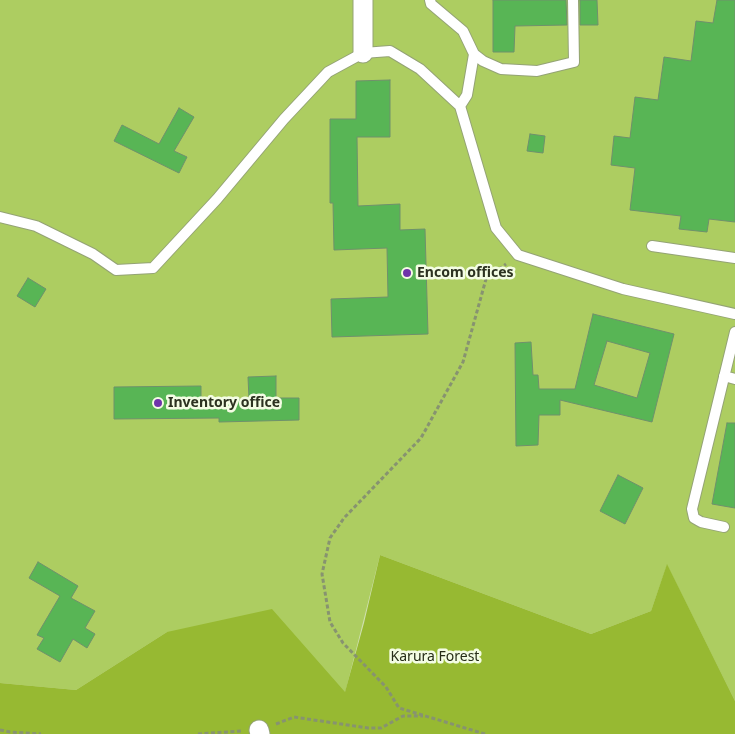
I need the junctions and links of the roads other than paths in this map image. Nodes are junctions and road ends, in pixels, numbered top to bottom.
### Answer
1 (363, 0) edge
2 (430, 0) edge
3 (573, 0) edge
4 (362, 53) junction
5 (474, 54) junction
6 (460, 106) junction
7 (0, 217) edge
8 (652, 246) dead end
9 (735, 258) edge
10 (735, 314) edge
11 (735, 332) edge
12 (724, 376) junction
13 (735, 378) edge
14 (724, 527) dead end

1 - 4 street
2 - 5 lane
3 - 5 lane
4 - 6 lane
4 - 7 lane
5 - 6 lane
6 - 10 lane
8 - 9 lane
11 - 12 lane
12 - 13 lane
12 - 14 lane

